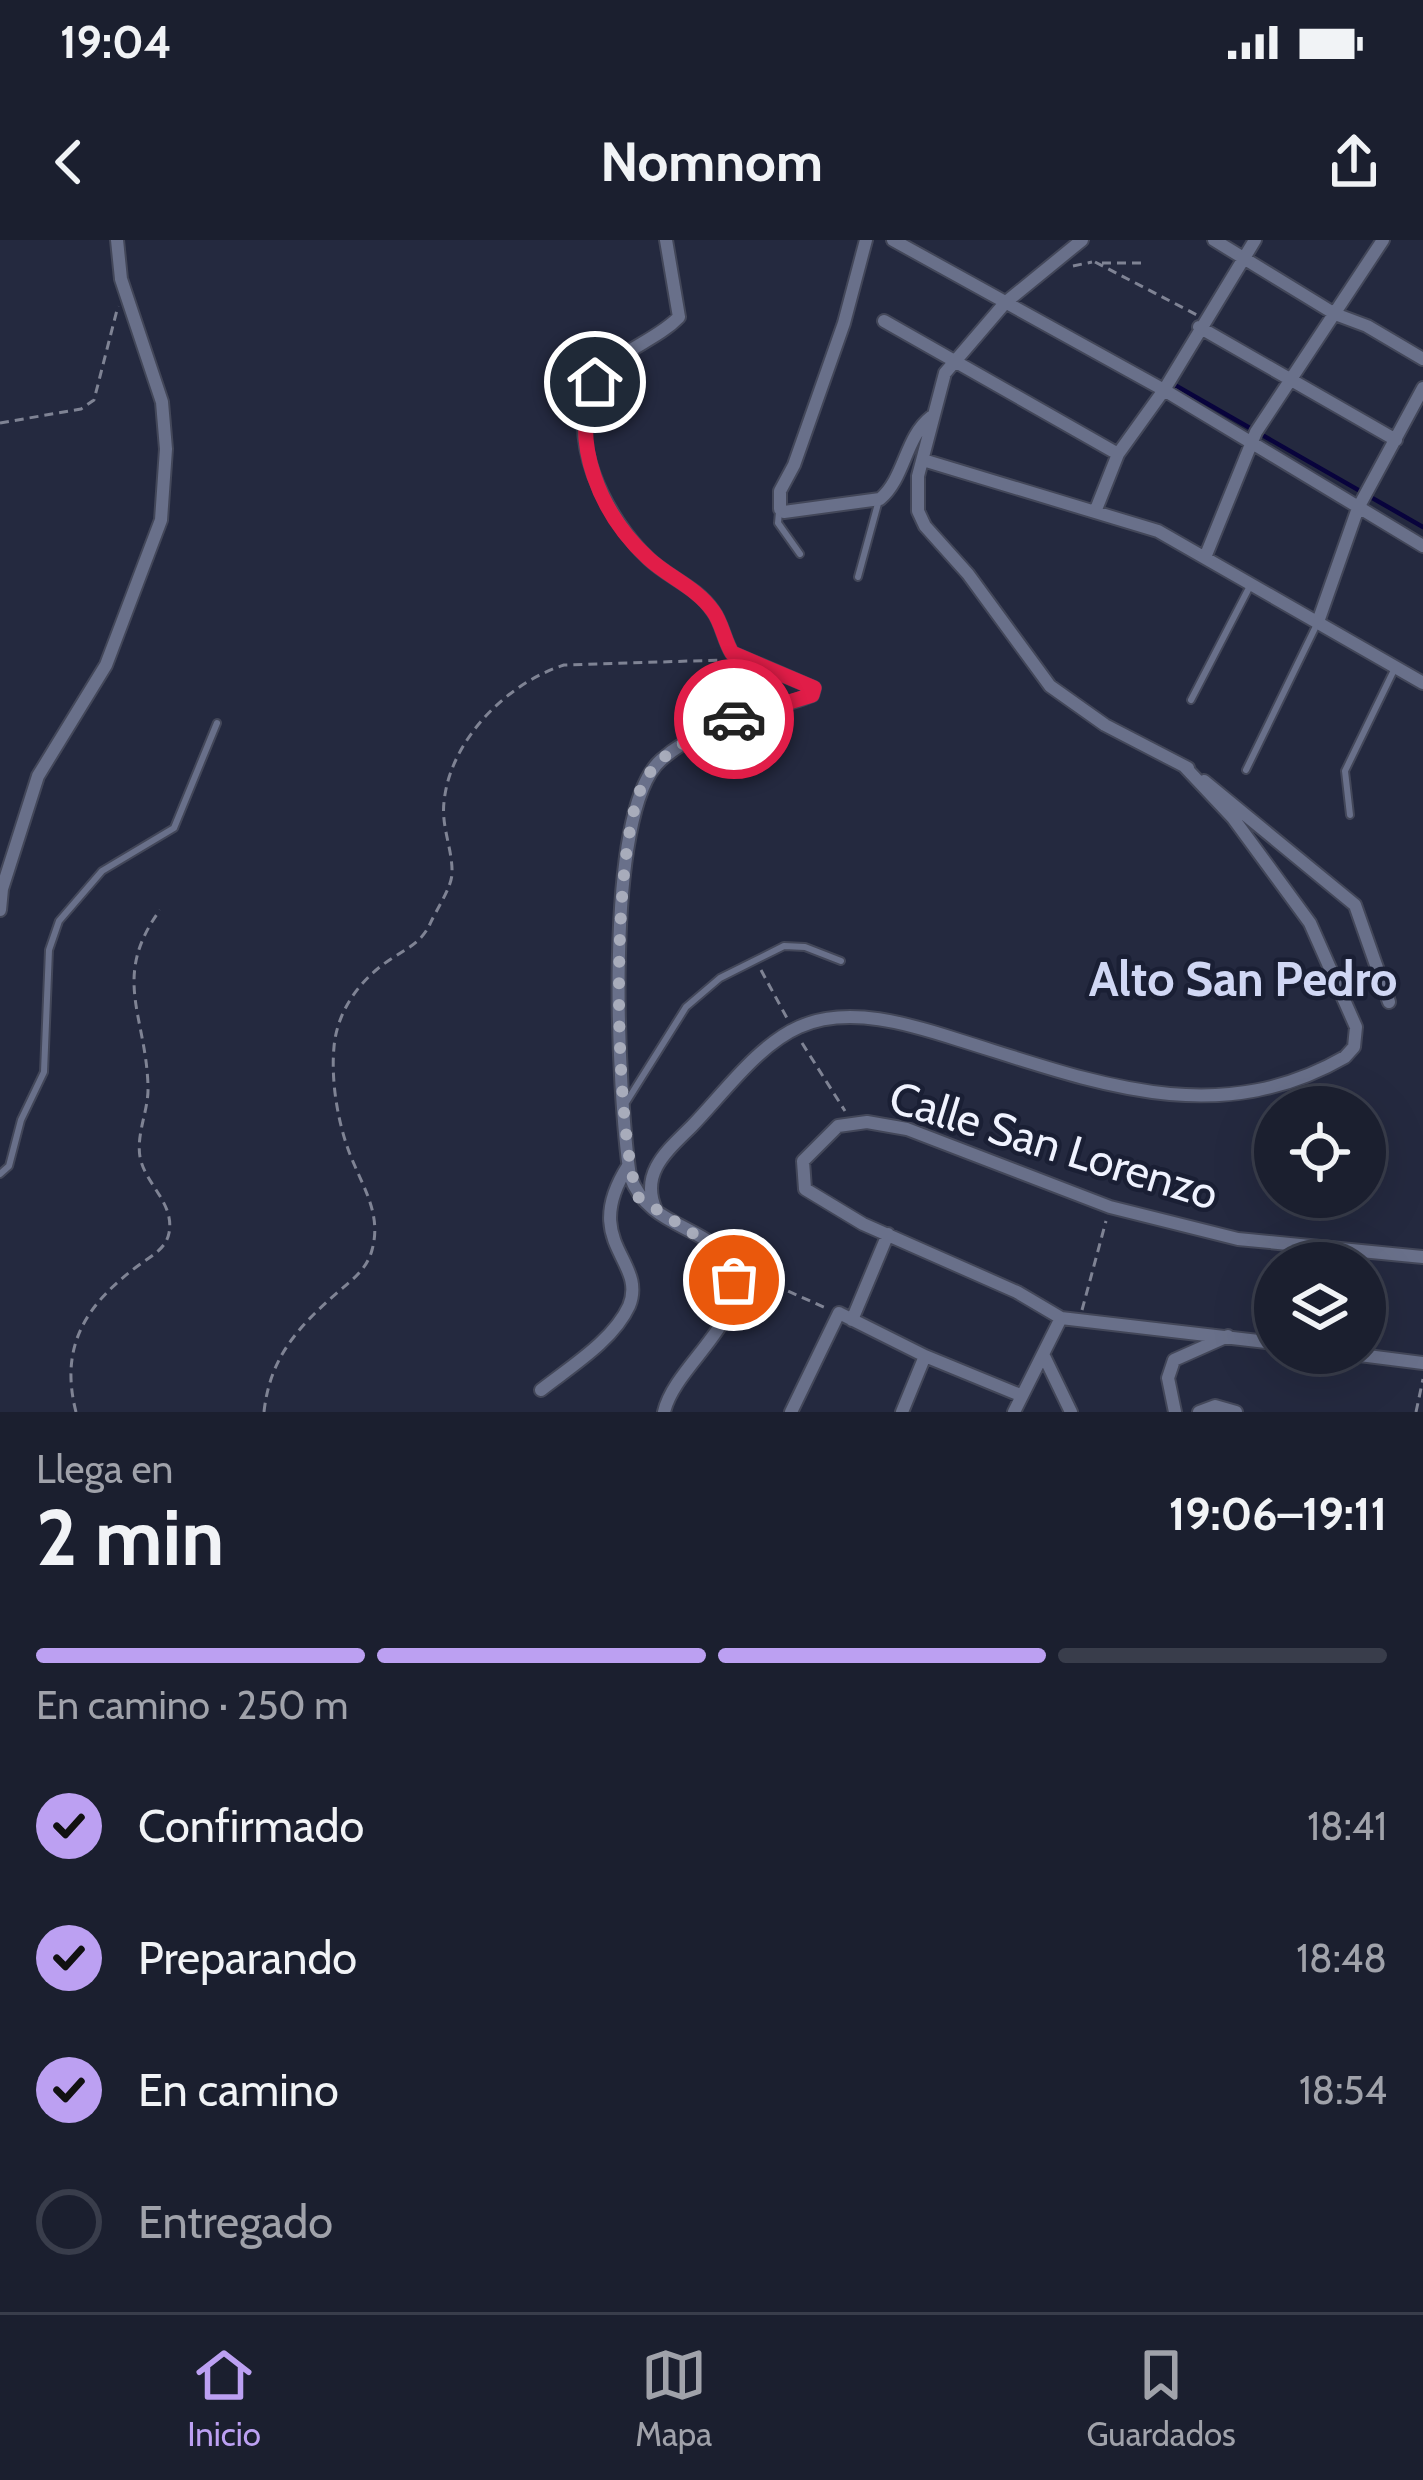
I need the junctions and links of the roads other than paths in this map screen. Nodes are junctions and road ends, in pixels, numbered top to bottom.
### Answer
1 (117, 240) edge
2 (667, 240) edge
3 (866, 240) edge
4 (893, 240) edge
5 (1082, 240) edge
6 (1214, 240) edge
7 (1255, 240) edge
8 (1383, 240) edge
9 (1245, 258) junction
10 (1005, 303) junction
11 (1335, 314) junction
12 (884, 322) dead end
13 (1202, 322) junction
14 (1423, 359) edge
15 (952, 361) junction
16 (1292, 378) junction
17 (1423, 388) edge
18 (1164, 390) junction
19 (932, 416) junction
20 (1396, 440) junction
21 (1251, 442) junction
22 (1118, 454) junction
23 (922, 460) junction
24 (880, 499) junction
25 (1358, 508) junction
26 (780, 509) junction
27 (1095, 512) junction
28 (1423, 546) edge
29 (800, 554) dead end
30 (1206, 555) junction
31 (857, 577) dead end
32 (1252, 581) junction
33 (1319, 619) junction
34 (1396, 667) junction
35 (1423, 683) edge
36 (1191, 700) dead end
37 (217, 723) dead end
38 (1185, 766) junction
39 (1246, 770) dead end
40 (1350, 815) dead end
41 (0, 910) edge
42 (841, 961) dead end
43 (1389, 1002) dead end
44 (624, 1103) junction
45 (629, 1165) junction
46 (0, 1174) edge
47 (656, 1211) junction
48 (888, 1234) junction
49 (1423, 1257) edge
50 (845, 1317) junction
51 (1061, 1318) junction
52 (1228, 1336) junction
53 (1254, 1340) edge
54 (1043, 1354) junction
55 (925, 1356) junction
56 (1386, 1358) edge
57 (1423, 1363) edge
58 (541, 1390) dead end
59 (1020, 1394) junction
60 (1203, 1411) edge
61 (664, 1412) edge
62 (791, 1412) edge
63 (902, 1412) edge
64 (1014, 1412) edge
65 (1071, 1412) edge
66 (1175, 1412) edge
67 (1235, 1412) edge

1 - 41 street
2 - 44 street
3 - 26 street
4 - 10 street
5 - 10 street
6 - 9 street
7 - 9 street
8 - 11 street
9 - 11 street
9 - 13 street
10 - 15 street
10 - 18 street
11 - 14 street
11 - 16 street
12 - 15 street
13 - 16 street
13 - 18 street
15 - 19 street
15 - 22 street
16 - 20 street
16 - 21 street
17 - 20 street
18 - 21 street
18 - 22 street
19 - 23 street
19 - 24 street
20 - 25 street
21 - 25 street
21 - 30 street
22 - 27 street
23 - 27 street
23 - 38 street
24 - 26 street
24 - 31 lane
25 - 28 street
25 - 33 street
26 - 29 lane
27 - 30 street
30 - 32 street
32 - 33 street
32 - 36 lane
33 - 34 street
33 - 39 lane
34 - 35 street
34 - 40 lane
37 - 46 lane
38 - 43 street
38 - 47 street
42 - 44 lane
44 - 45 street
45 - 47 street
45 - 58 street
47 - 61 street
48 - 49 street, Calle San Lorenzo
48 - 50 street
48 - 51 street, Calle San Lorenzo
50 - 55 street
50 - 62 street
51 - 52 street, Calle San Lorenzo
51 - 54 street
52 - 53 street, Calle San Lorenzo
52 - 66 street
54 - 59 street
54 - 65 street
55 - 59 street
55 - 63 street
56 - 57 street
59 - 64 street
60 - 67 street

